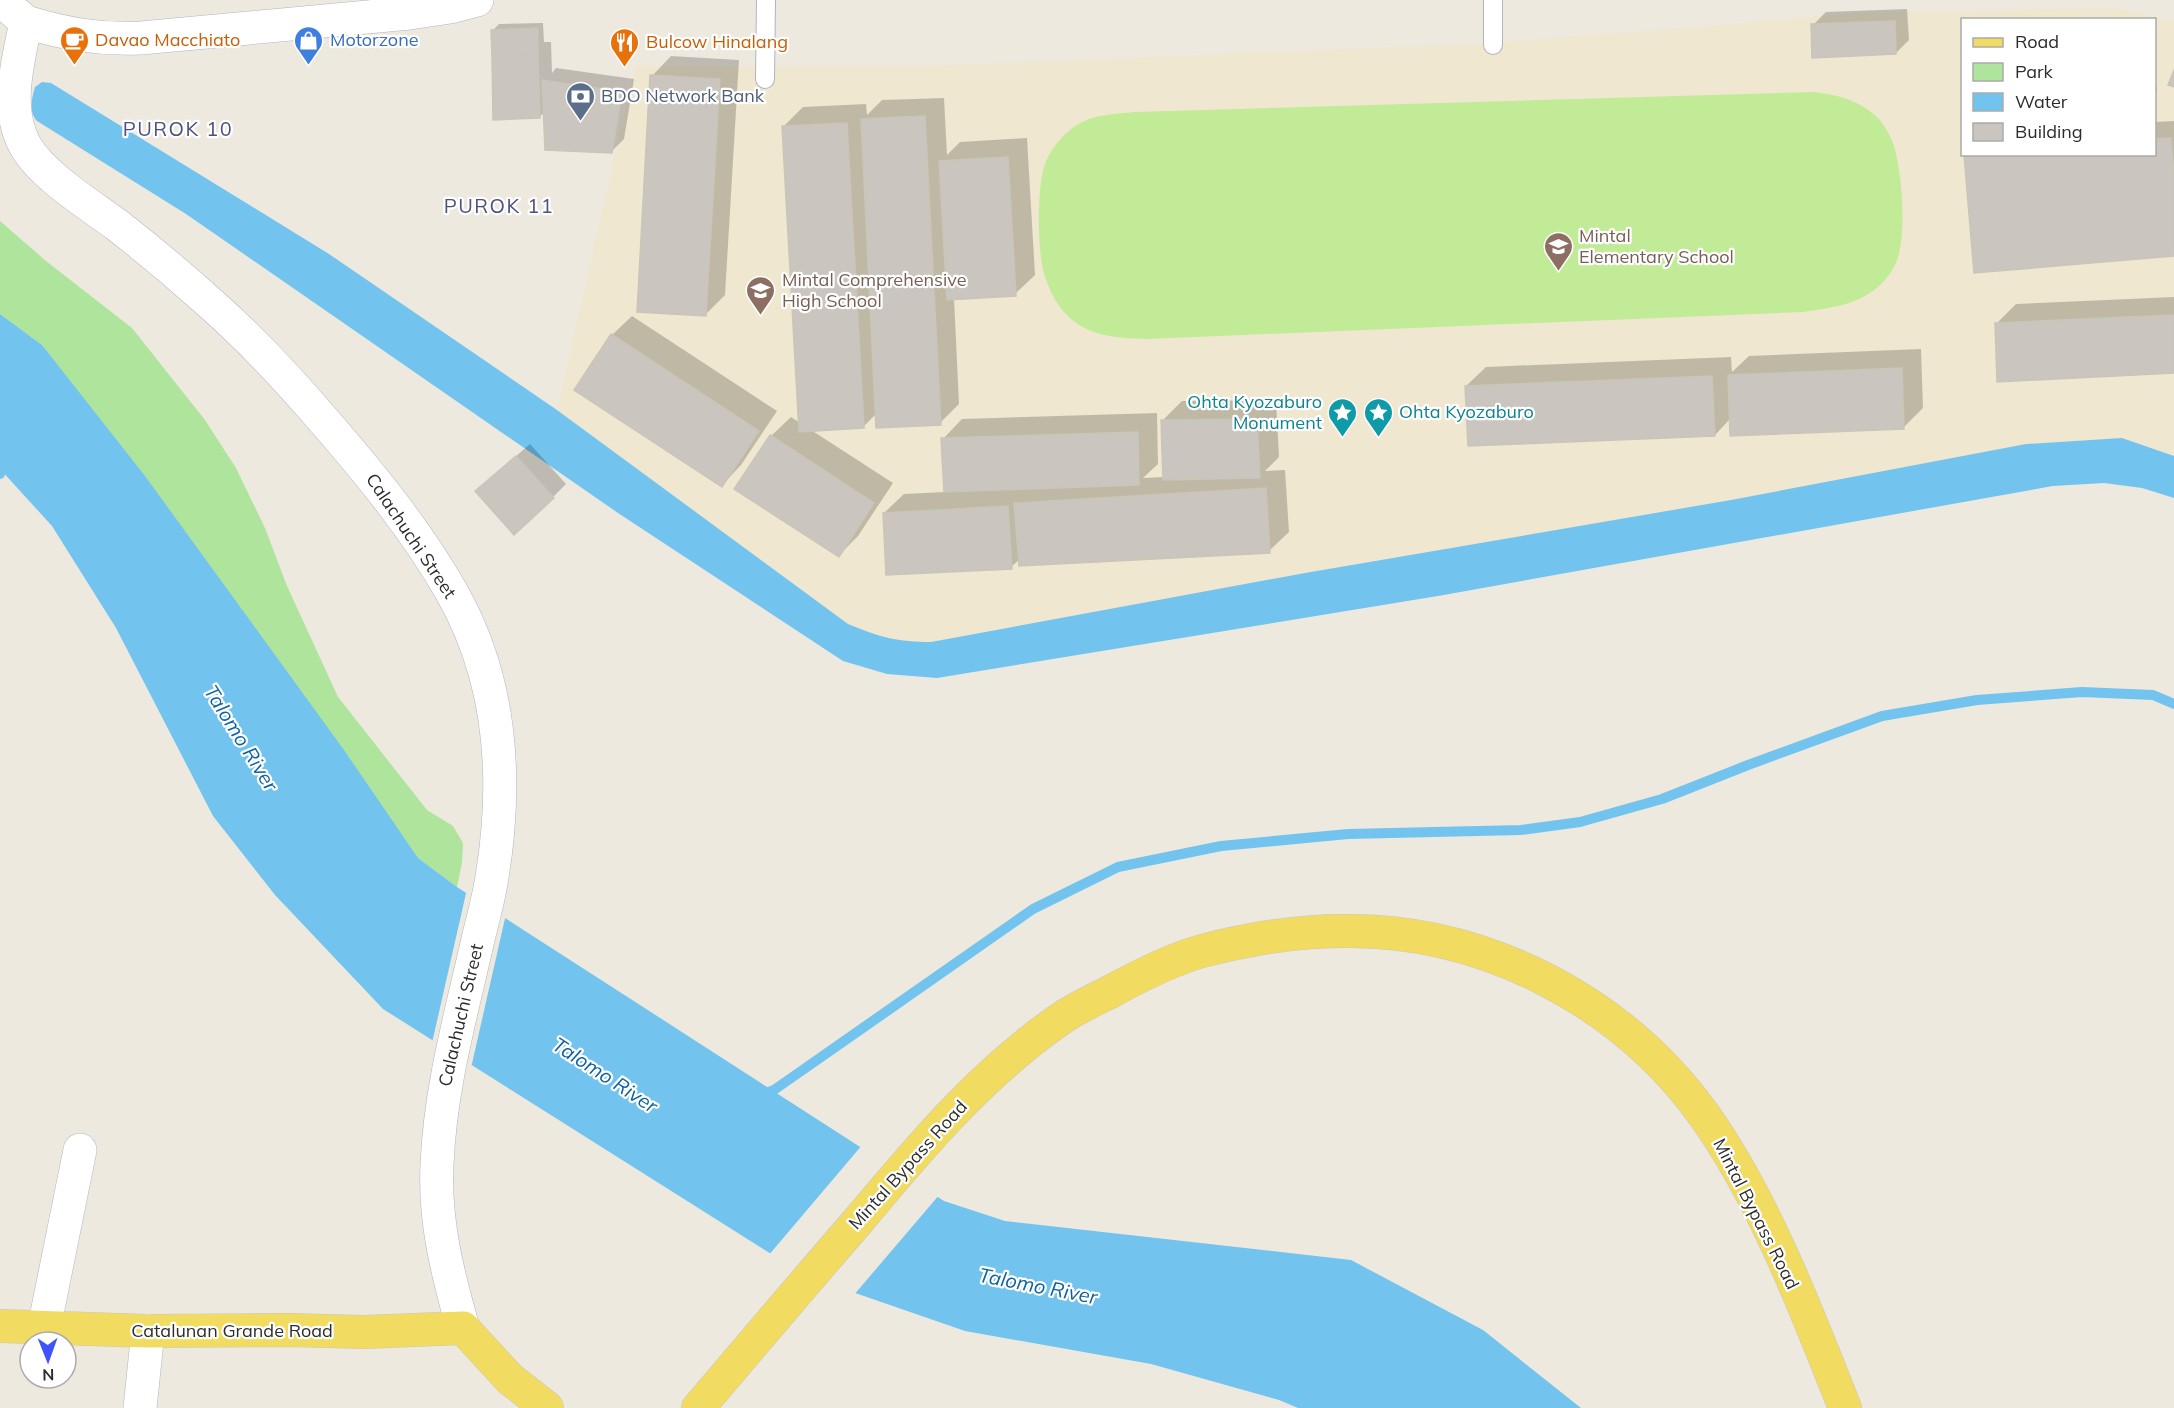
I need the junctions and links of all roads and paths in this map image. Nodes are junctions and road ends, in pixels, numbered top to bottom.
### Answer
1 (0, 0) edge
2 (477, 0) edge
3 (766, 0) edge
4 (1493, 0) edge
5 (26, 22) junction
6 (1493, 45) dead end
7 (765, 79) dead end
8 (9, 129) edge
9 (80, 1150) dead end
10 (0, 1326) edge
11 (44, 1328) junction
12 (463, 1328) junction
13 (148, 1331) junction
14 (140, 1408) edge
15 (547, 1408) edge
16 (698, 1408) edge
17 (1845, 1408) edge

1 - 5 main road
2 - 5 main road
3 - 7 lane
4 - 6 lane
5 - 8 main road, Calachuchi Street
8 - 12 main road, Calachuchi Street
9 - 11 main road
10 - 11 main road, Catalunan Grande Road
11 - 13 main road, Catalunan Grande Road
12 - 13 main road, Catalunan Grande Road
12 - 15 main road
13 - 14 main road
16 - 17 main road, Mintal Bypass Road

